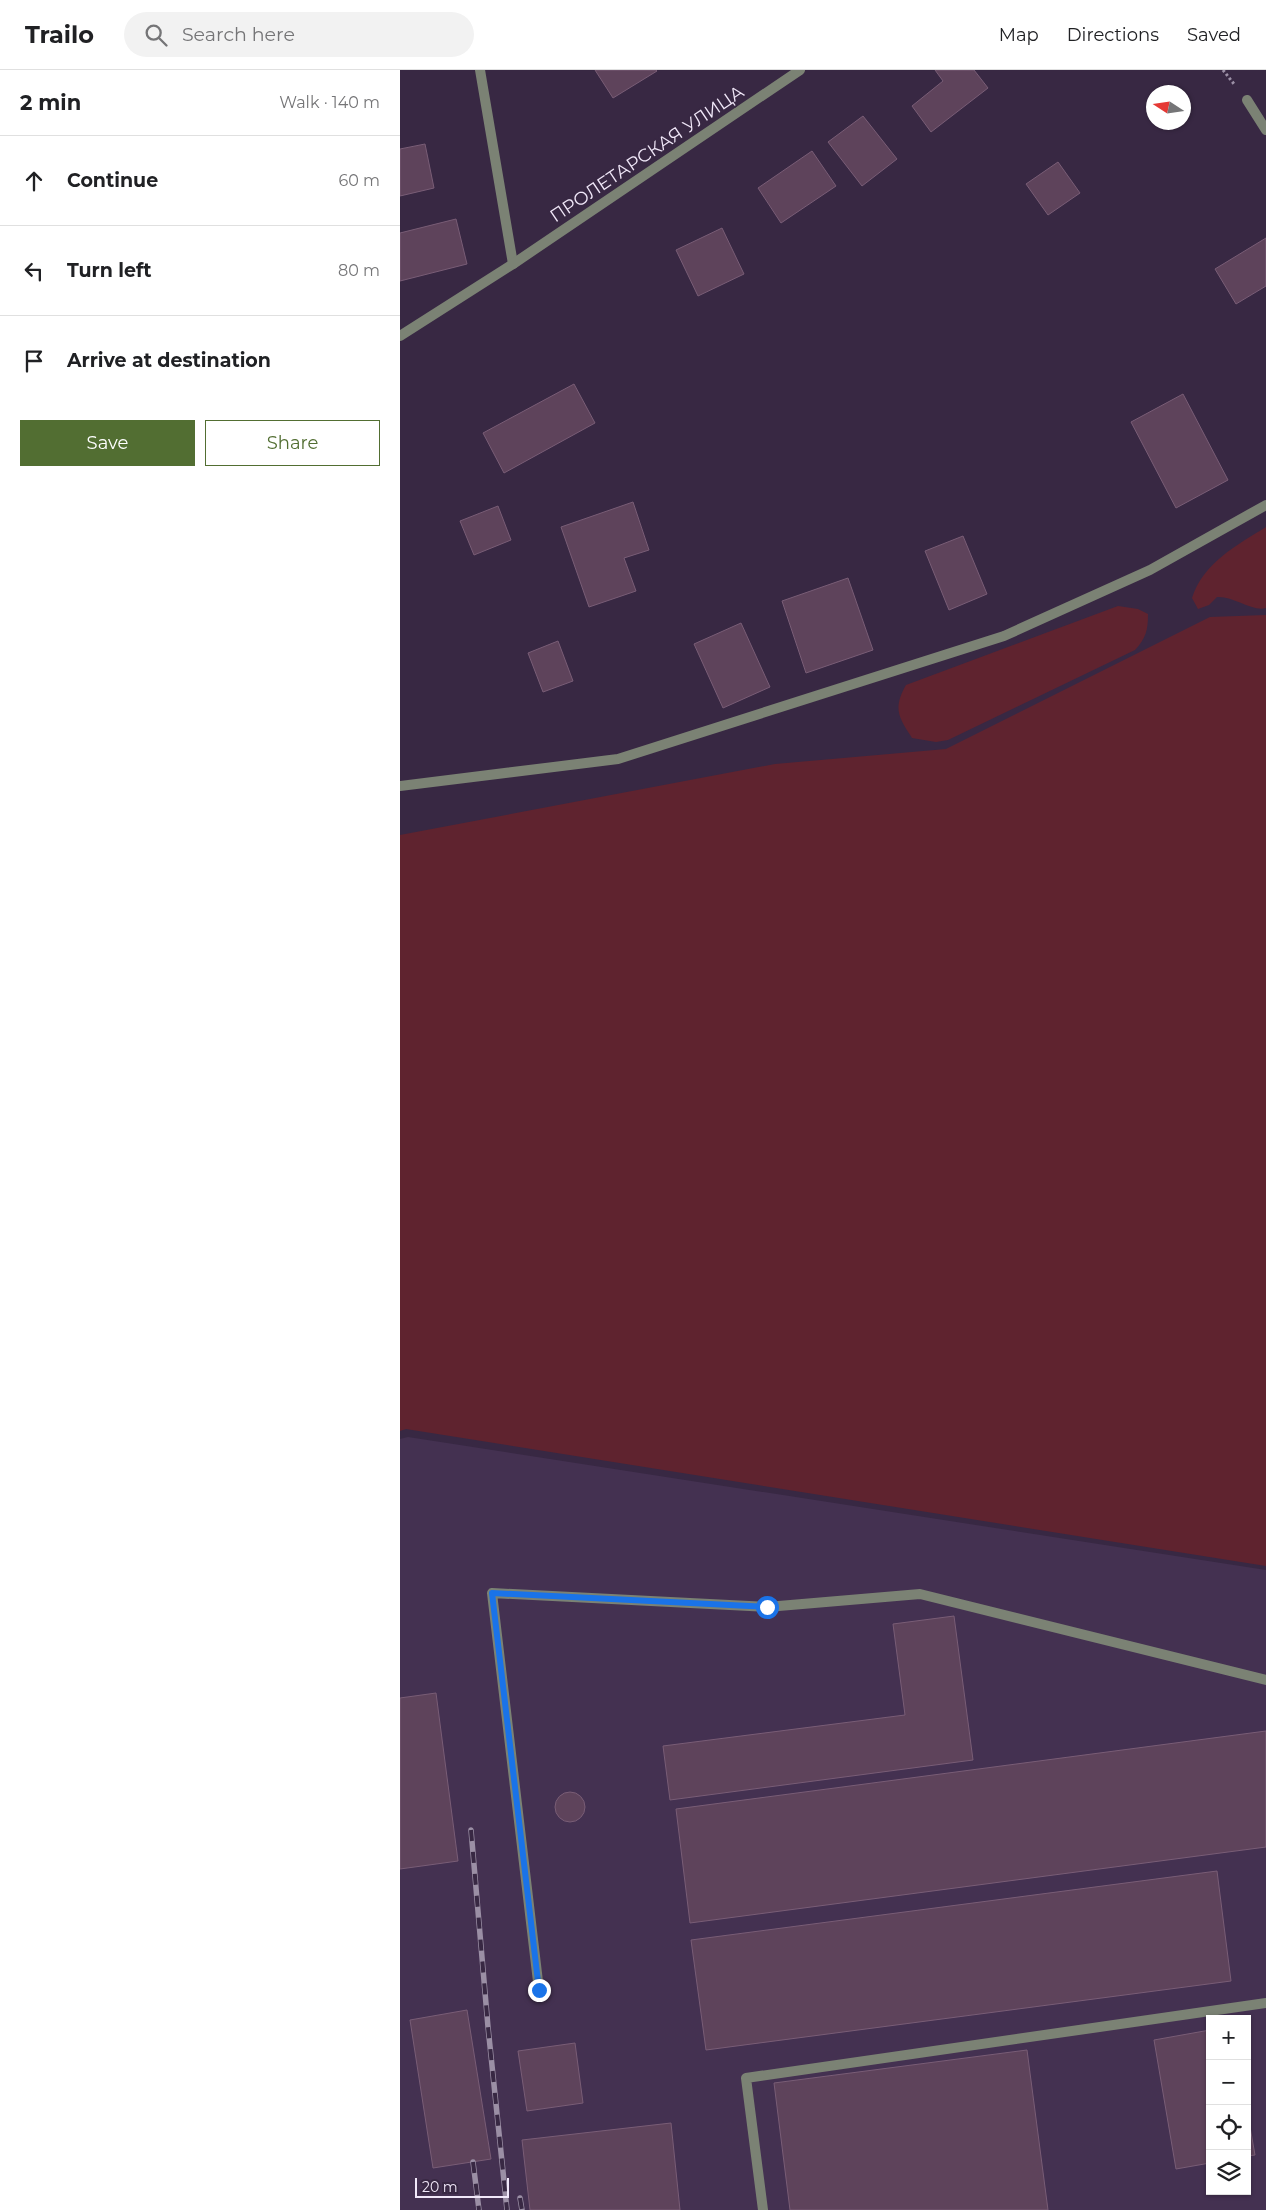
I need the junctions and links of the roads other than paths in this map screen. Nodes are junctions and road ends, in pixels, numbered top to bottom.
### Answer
1 (480, 70) edge
2 (800, 70) edge
3 (1247, 100) dead end
4 (1266, 130) edge
5 (513, 264) junction
6 (400, 336) edge
7 (1266, 505) edge
8 (400, 786) edge
9 (1266, 1680) edge
10 (539, 1990) dead end
11 (1266, 2003) edge
12 (763, 2210) edge

1 - 5 street
2 - 5 street, ПРОЛЕТАРСКАЯ УЛИЦА
3 - 4 street
5 - 6 street, ПРОЛЕТАРСКАЯ УЛИЦА
7 - 8 street
9 - 10 street
11 - 12 street

